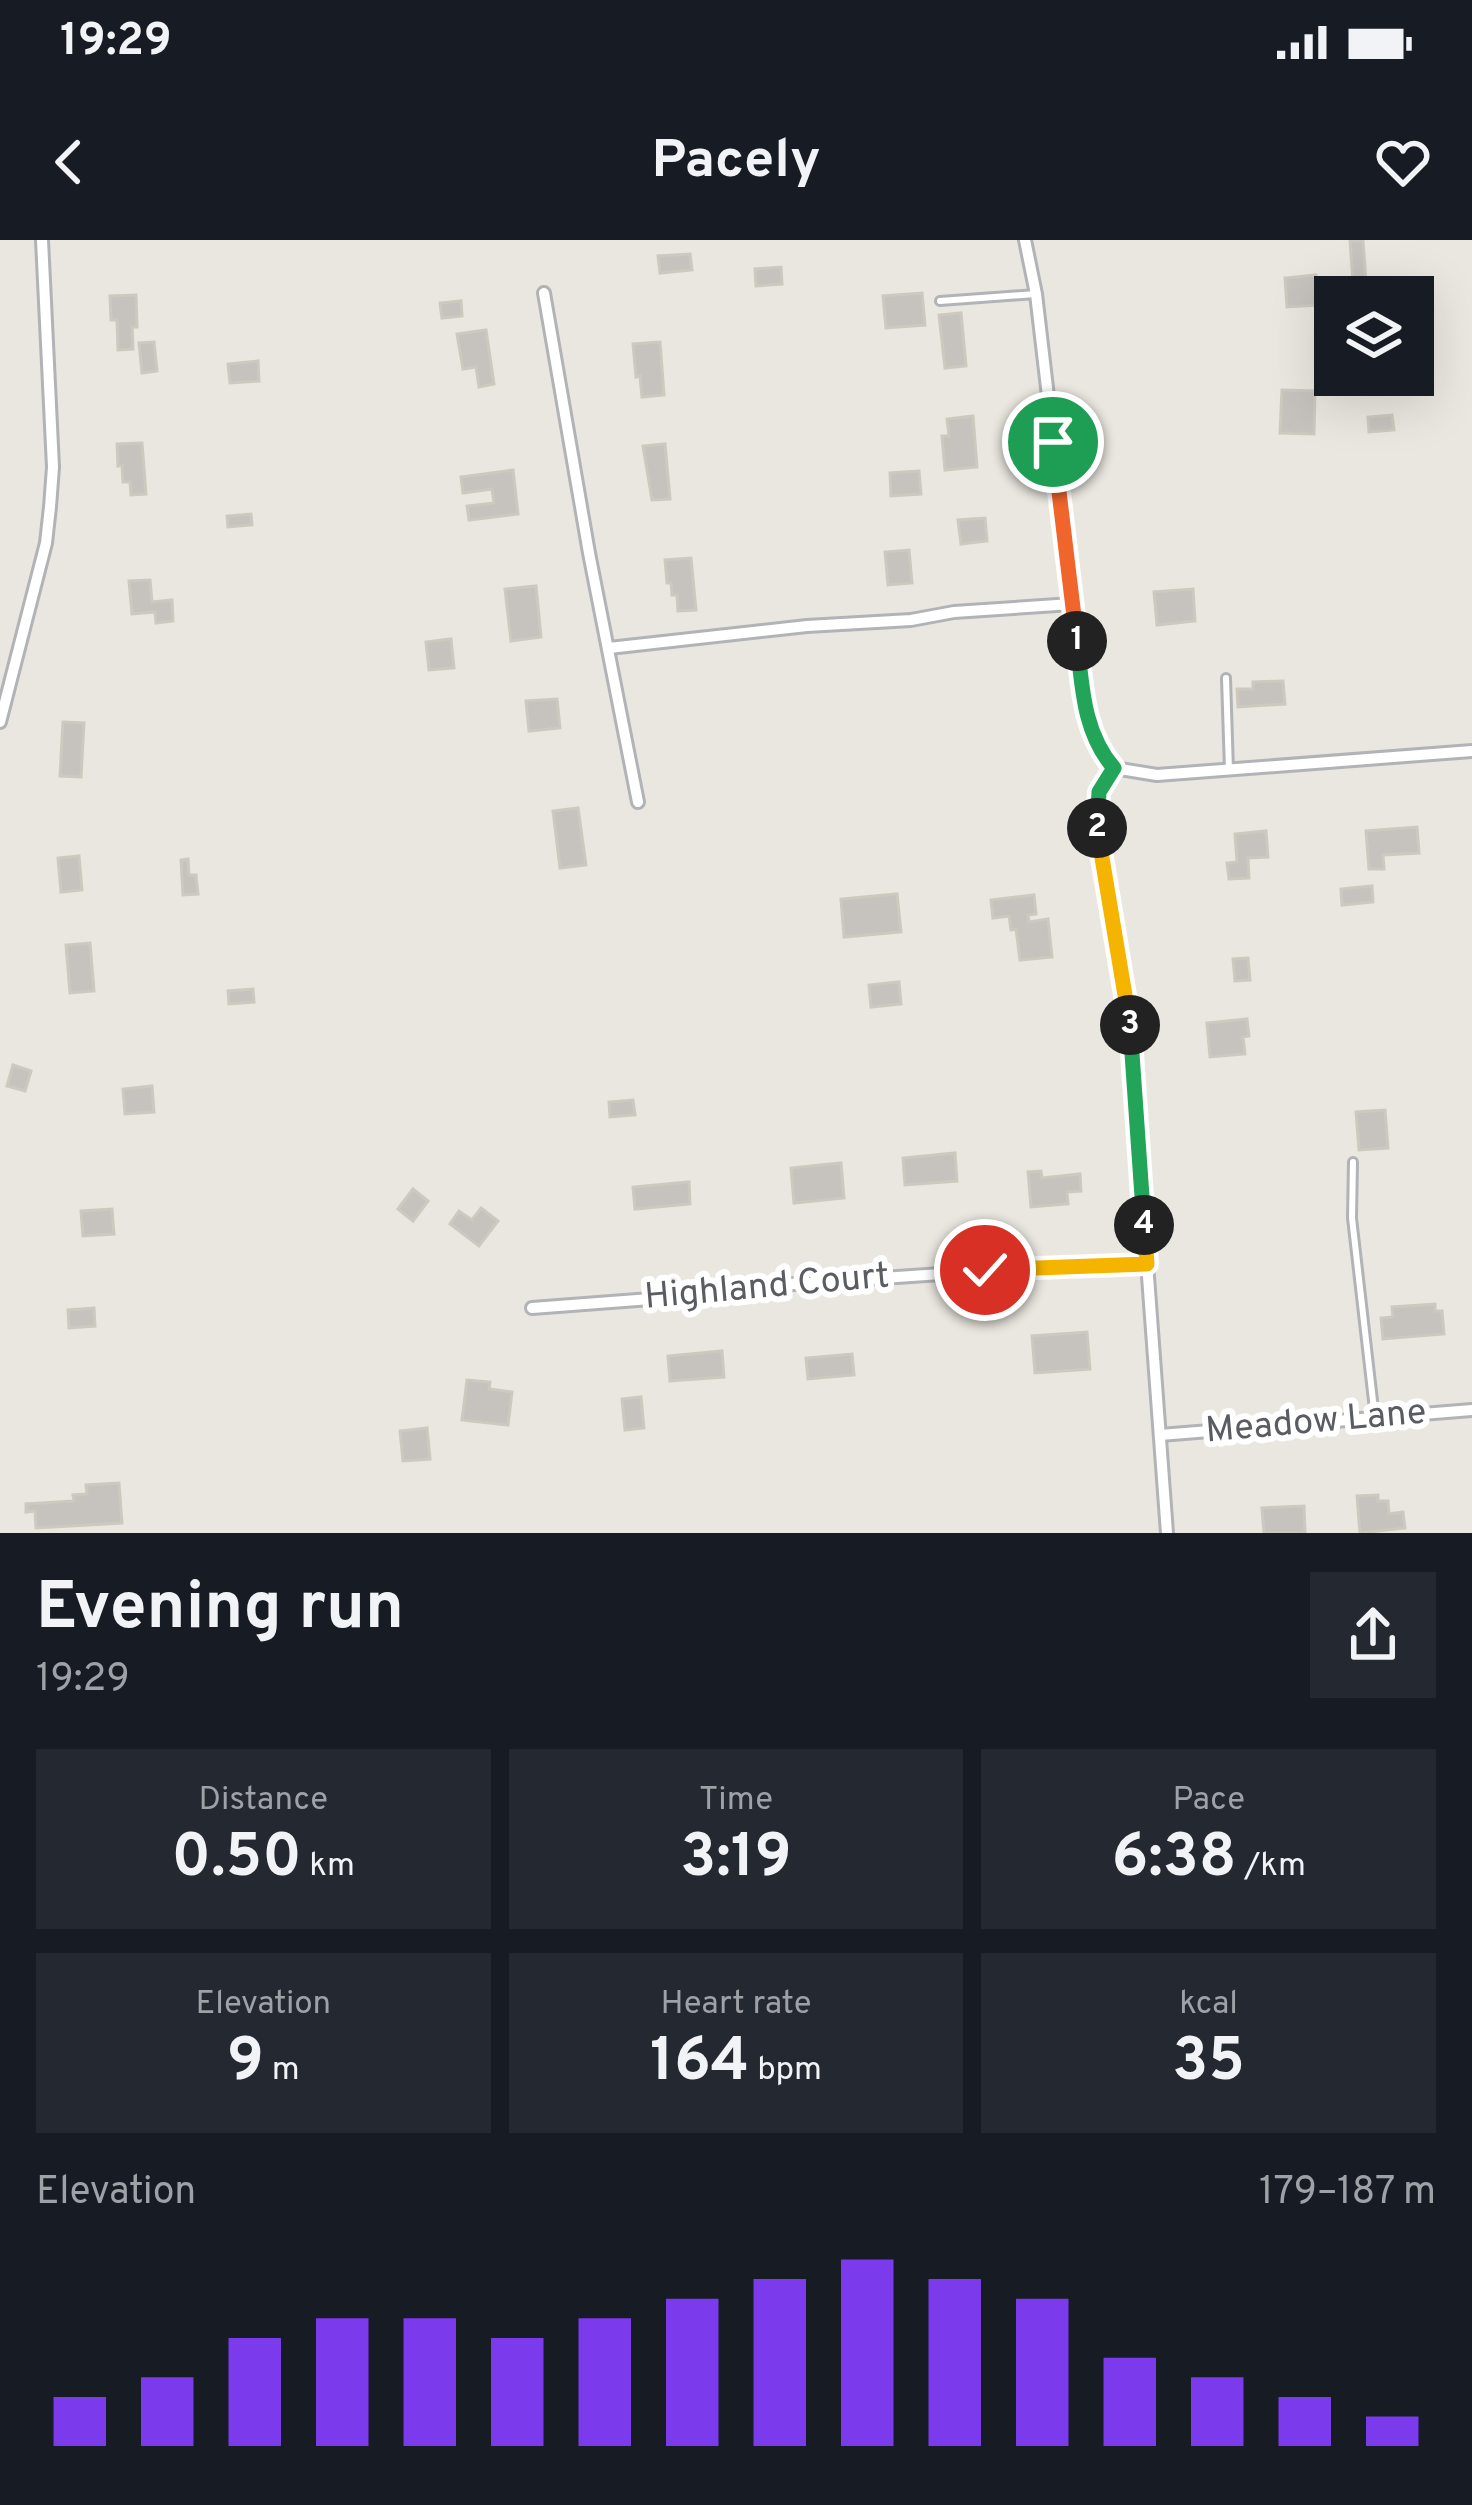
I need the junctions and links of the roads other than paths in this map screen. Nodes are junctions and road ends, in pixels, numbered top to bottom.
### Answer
1 (42, 240) edge
2 (1025, 240) edge
3 (544, 293) dead end
4 (1036, 294) junction
5 (940, 301) dead end
6 (1072, 604) junction
7 (609, 649) junction
8 (1226, 678) dead end
9 (0, 722) edge
10 (1472, 751) edge
11 (1114, 768) junction
12 (1229, 770) junction
13 (638, 802) dead end
14 (1353, 1162) dead end
15 (1147, 1264) junction
16 (532, 1308) dead end
17 (1472, 1410) edge
18 (1375, 1418) junction
19 (1160, 1435) junction
20 (1167, 1533) edge

1 - 9 street
2 - 4 street
3 - 7 street
4 - 5 lane
4 - 6 street
6 - 7 street
6 - 11 street
7 - 13 street
8 - 12 lane
10 - 12 street
11 - 12 street
11 - 15 street
14 - 18 lane
15 - 16 street, Highland Court
15 - 19 street
17 - 18 street, Meadow Lane
18 - 19 street, Meadow Lane
19 - 20 street

